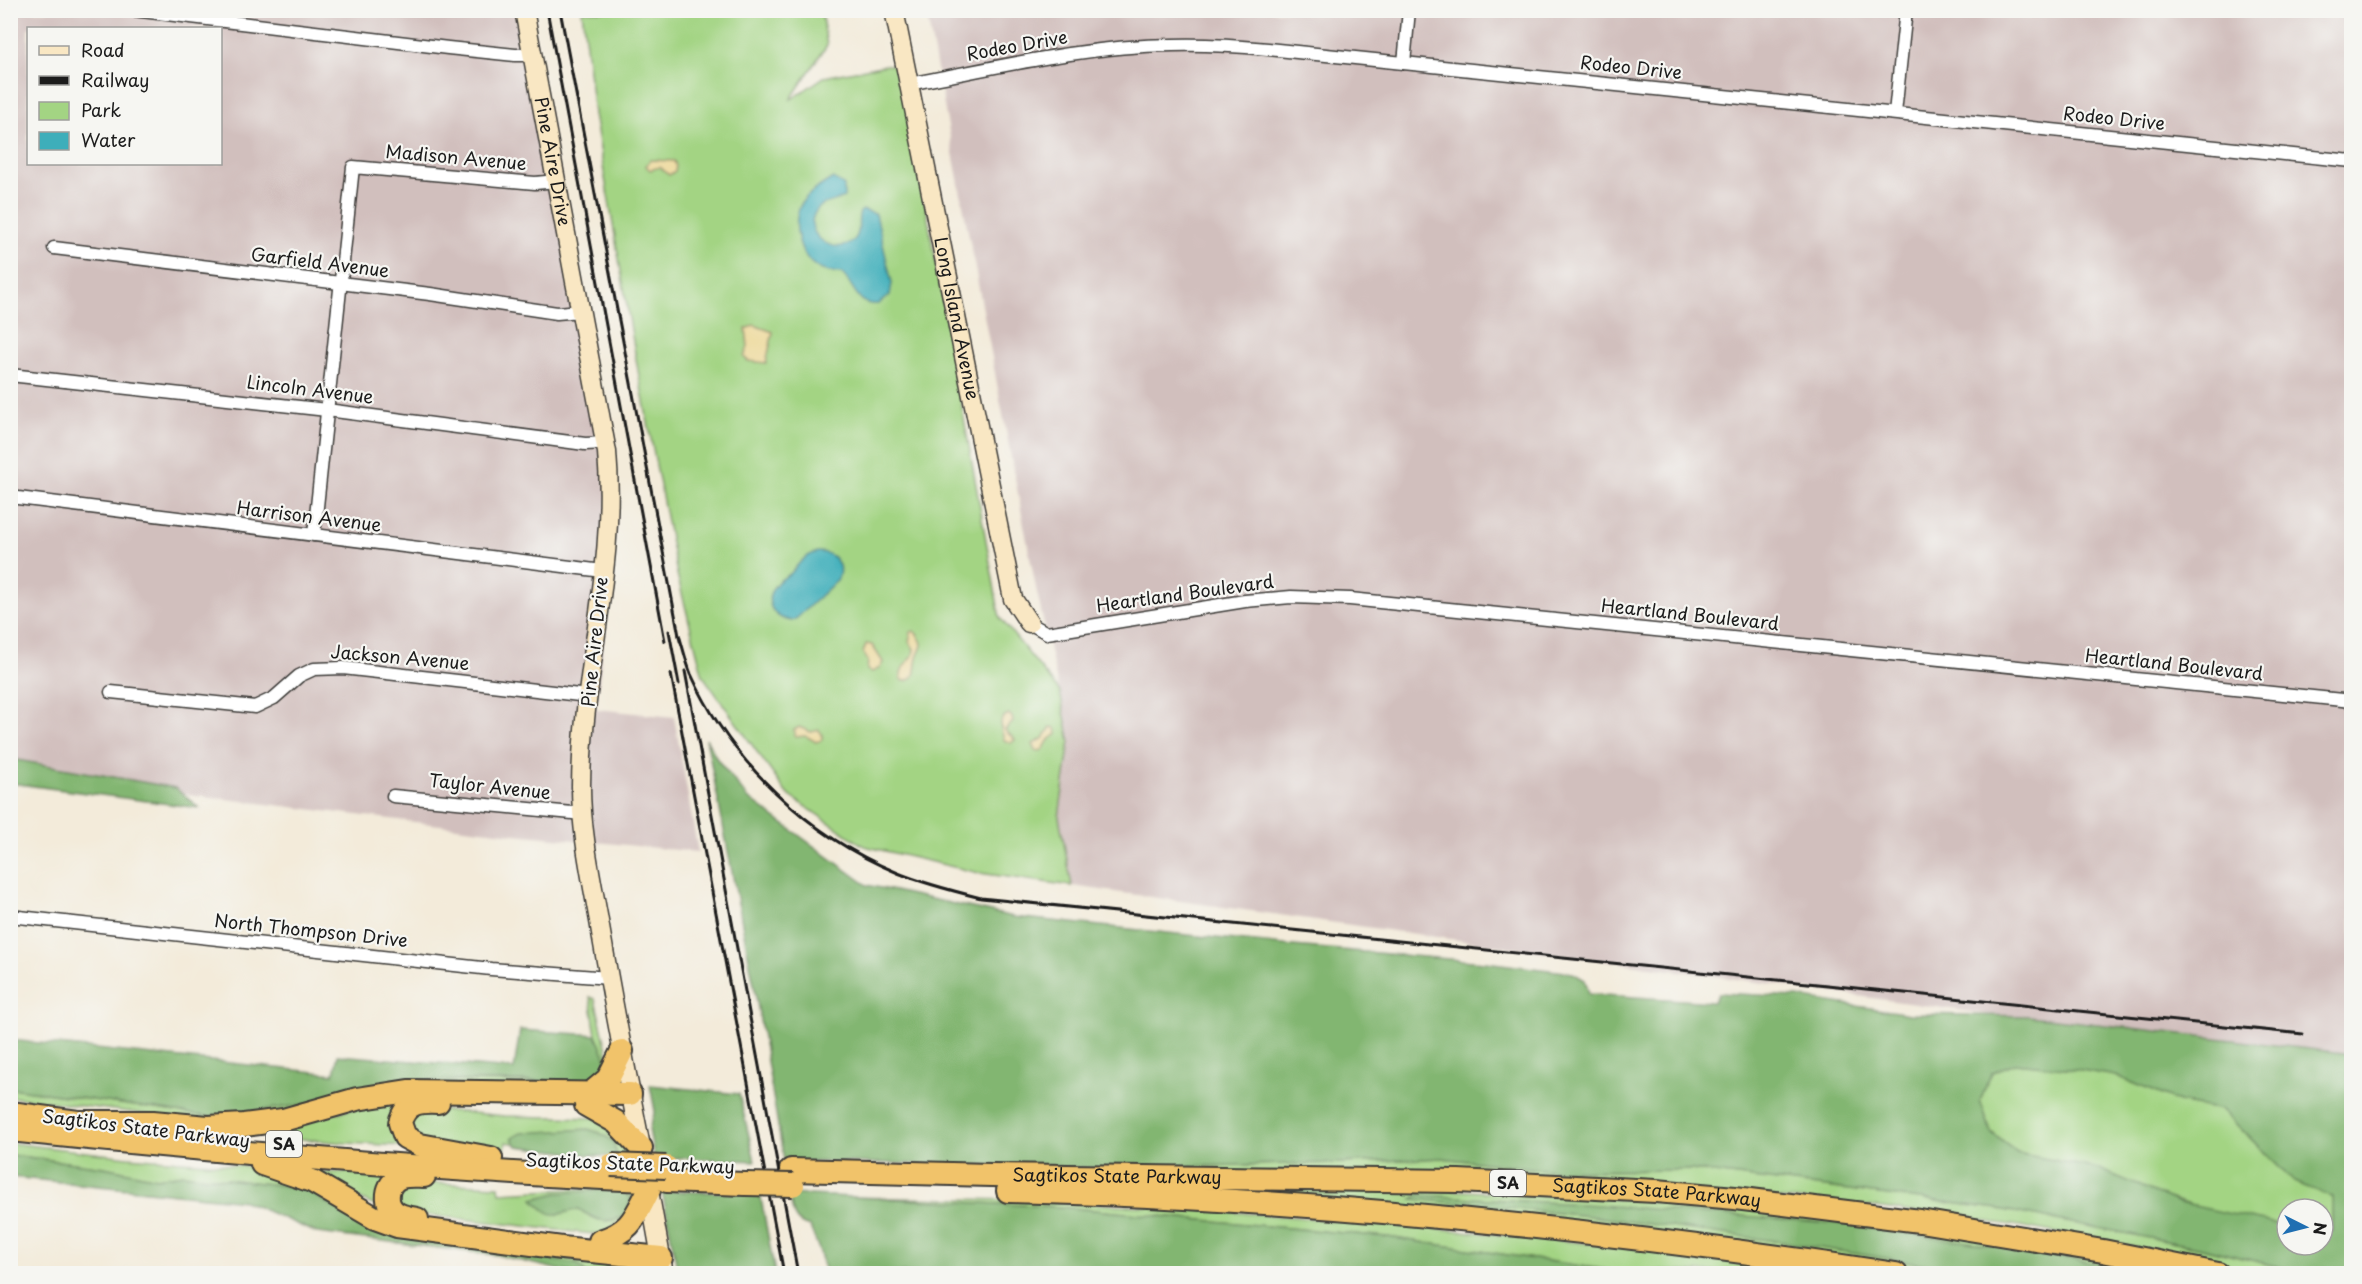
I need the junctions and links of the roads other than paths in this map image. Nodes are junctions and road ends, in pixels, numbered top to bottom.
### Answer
1 (133, 10) edge
2 (524, 10) edge
3 (894, 10) edge
4 (1409, 10) edge
5 (1906, 10) edge
6 (532, 55) junction
7 (1404, 63) junction
8 (908, 84) junction
9 (1895, 113) junction
10 (2352, 160) edge
11 (556, 181) junction
12 (54, 248) dead end
13 (340, 284) junction
14 (581, 310) junction
15 (10, 375) edge
16 (327, 410) junction
17 (606, 443) junction
18 (10, 497) edge
19 (314, 535) junction
20 (603, 572) junction
21 (1029, 623) joint
22 (111, 692) dead end
23 (588, 696) junction
24 (2352, 701) edge
25 (393, 796) dead end
26 (583, 814) junction
27 (10, 916) edge
28 (609, 978) junction
29 (622, 1051) junction
30 (588, 1099) junction
31 (631, 1100) junction
32 (10, 1113) edge
33 (78, 1122) junction
34 (10, 1130) edge
35 (641, 1148) junction
36 (193, 1149) junction
37 (486, 1165) junction
38 (792, 1178) junction
39 (661, 1179) junction
40 (595, 1247) junction
41 (658, 1264) edge
42 (1896, 1274) edge
43 (2218, 1274) edge

1 - 6 street
2 - 6 street, Pine Aire Drive
3 - 8 street, Long Island Avenue
4 - 7 street
5 - 9 street
6 - 11 street, Pine Aire Drive
7 - 8 street, Rodeo Drive
7 - 9 street, Rodeo Drive
8 - 21 street, Long Island Avenue
9 - 10 street, Rodeo Drive
11 - 13 street, Madison Avenue
11 - 14 street, Pine Aire Drive
12 - 13 street, Garfield Avenue
13 - 14 street, Garfield Avenue
13 - 16 street
14 - 17 street, Pine Aire Drive
15 - 16 street, Lincoln Avenue
16 - 17 street, Lincoln Avenue
16 - 19 street
17 - 20 street, Pine Aire Drive
18 - 19 street, Harrison Avenue
19 - 20 street, Harrison Avenue
20 - 23 street, Pine Aire Drive
21 - 24 street, Heartland Boulevard
22 - 23 street, Jackson Avenue
23 - 26 street, Pine Aire Drive
25 - 26 street, Taylor Avenue
26 - 28 street, Pine Aire Drive
27 - 28 street, North Thompson Drive
28 - 29 street, Pine Aire Drive
29 - 30 highway
29 - 31 street, Pine Aire Drive
30 - 31 highway
30 - 33 highway
30 - 35 highway
30 - 37 highway
31 - 35 street, Pine Aire Drive
32 - 33 highway, Sagtikos State Parkway / SA
33 - 37 highway, Sagtikos State Parkway / SA
34 - 36 highway, Sagtikos State Parkway / SA
35 - 39 street, Pine Aire Drive
36 - 37 highway, Sagtikos State Parkway / SA
36 - 40 highway
37 - 39 highway, Sagtikos State Parkway / SA, bridge
37 - 40 highway
38 - 39 highway, Sagtikos State Parkway / SA
38 - 42 highway, Sagtikos State Parkway / SA
38 - 43 highway, Sagtikos State Parkway / SA
39 - 40 highway
39 - 41 street, Pine Aire Drive
40 - 41 highway

